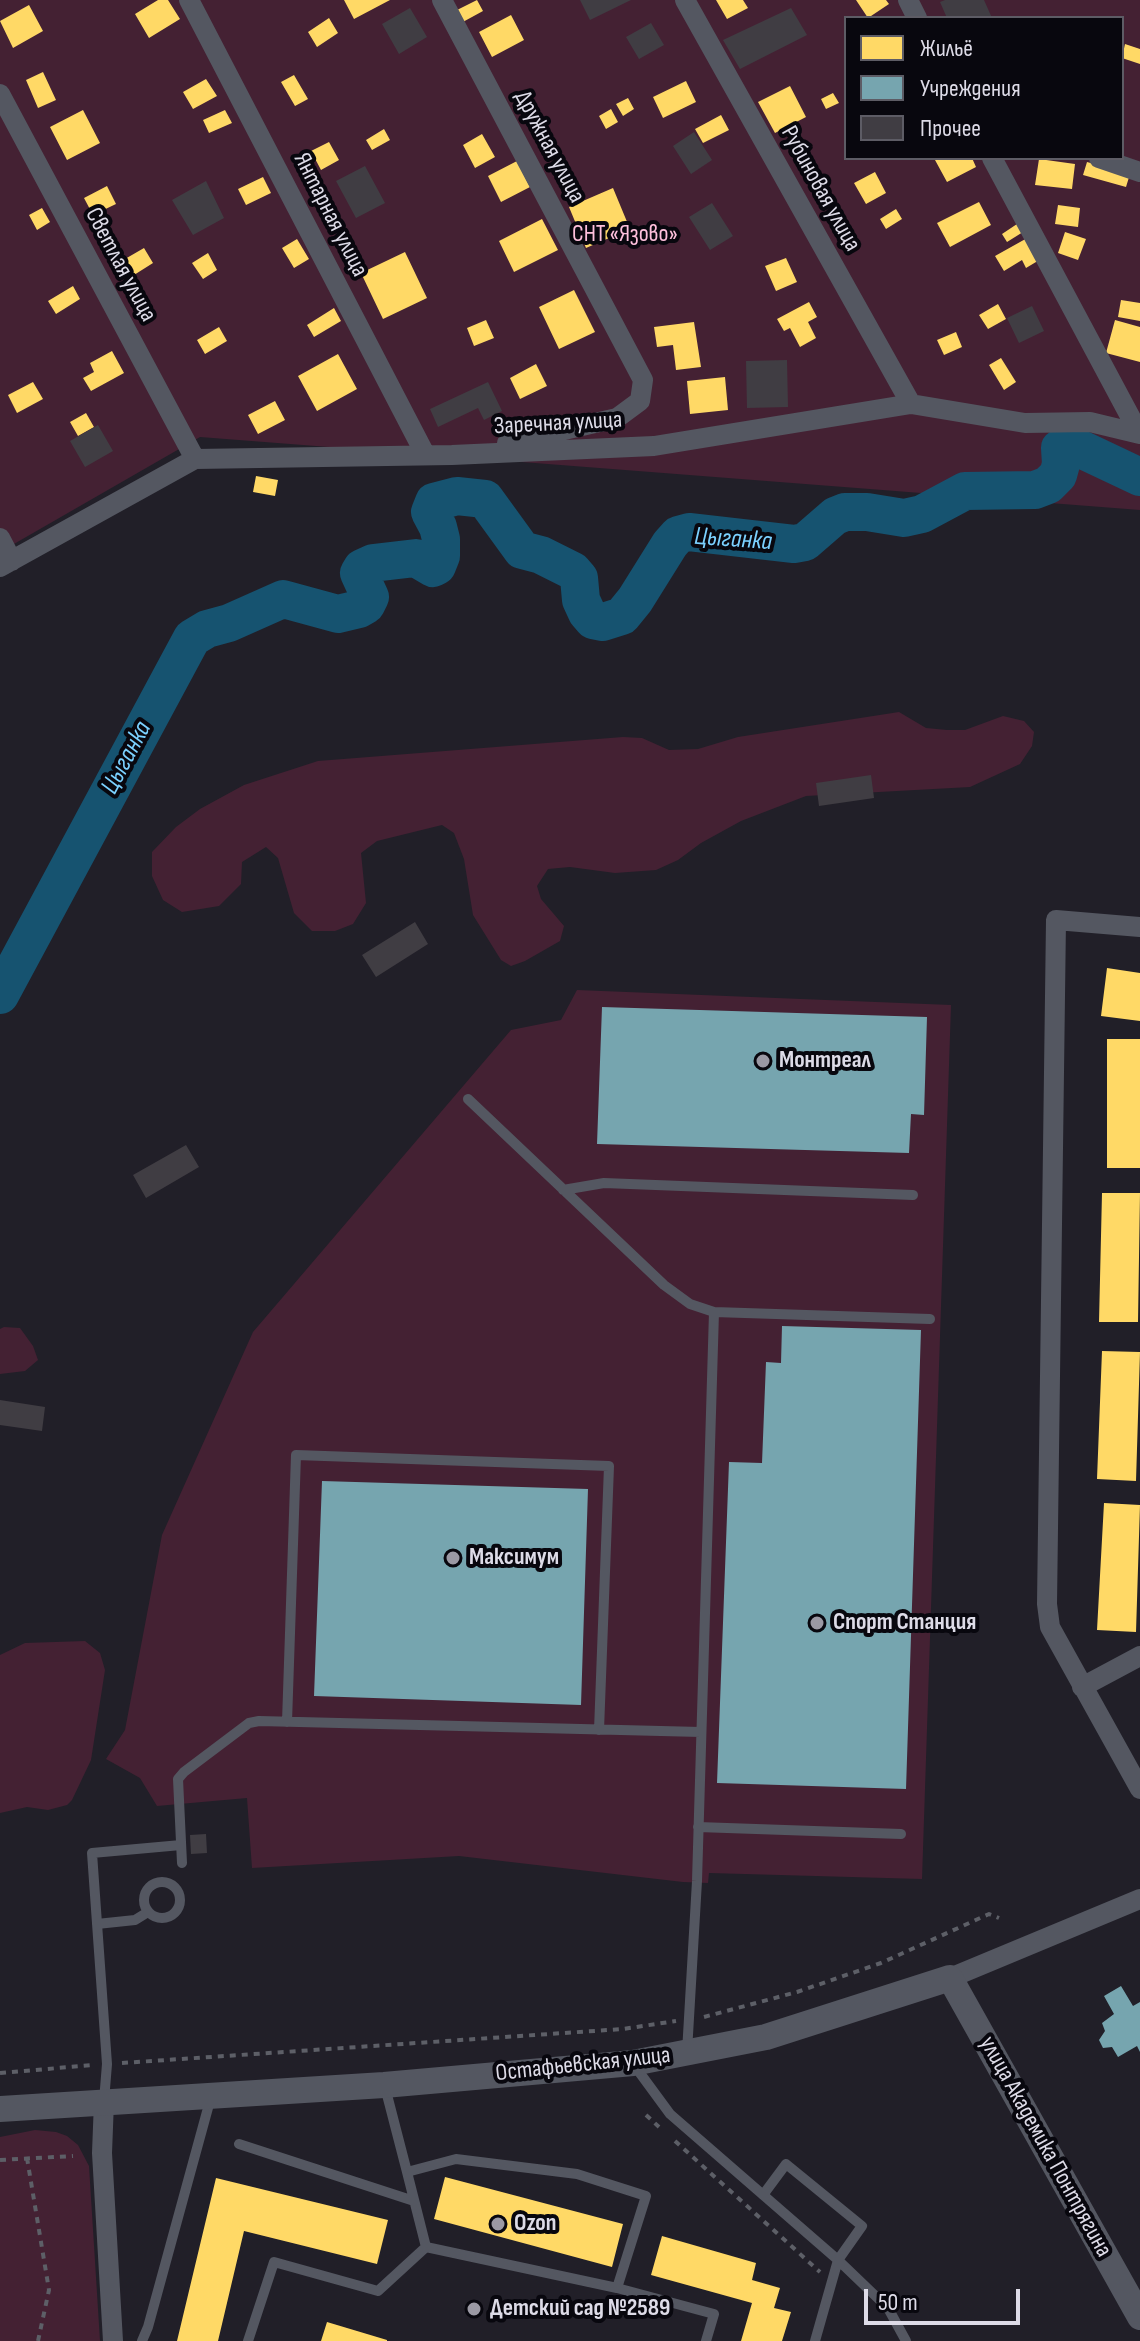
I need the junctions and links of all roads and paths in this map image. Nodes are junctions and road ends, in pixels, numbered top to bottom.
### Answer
1 (189, 0) edge
2 (442, 0) edge
3 (685, 0) edge
4 (0, 94) edge
5 (993, 160) edge
6 (1105, 160) edge
7 (1140, 172) edge
8 (911, 404) junction
9 (1140, 434) edge
10 (425, 454) junction
11 (452, 455) junction
12 (195, 459) junction
13 (0, 538) edge
14 (6, 564) edge
15 (1140, 927) edge
16 (468, 1099) dead end
17 (563, 1190) junction
18 (913, 1195) dead end
19 (714, 1312) junction
20 (930, 1319) dead end
21 (1140, 1656) edge
22 (1082, 1687) junction
23 (287, 1722) junction
24 (599, 1730) junction
25 (701, 1732) junction
26 (1140, 1789) edge
27 (698, 1827) junction
28 (901, 1834) dead end
29 (181, 1845) junction
30 (182, 1863) dead end
31 (1140, 1899) edge
32 (148, 1912) dead end
33 (999, 1918) dead end
34 (97, 1924) junction
35 (950, 1978) junction
36 (689, 2019) junction
37 (687, 2054) junction
38 (633, 2063) junction
39 (107, 2064) junction
40 (0, 2073) edge
41 (384, 2085) junction
42 (212, 2095) junction
43 (104, 2101) junction
44 (0, 2109) edge
45 (646, 2115) dead end
46 (239, 2144) dead end
47 (73, 2156) dead end
48 (27, 2158) junction
49 (0, 2160) edge
50 (407, 2172) junction
51 (763, 2195) junction
52 (414, 2201) junction
53 (426, 2247) junction
54 (838, 2260) junction
55 (832, 2283) junction
56 (617, 2288) junction
57 (1140, 2317) edge
58 (38, 2341) edge
59 (113, 2341) edge
60 (142, 2341) edge
61 (248, 2341) edge
62 (706, 2341) edge
63 (815, 2341) edge
64 (906, 2341) edge

1 - 10 street, Янтарная улица
2 - 11 street, Дружная улица
3 - 8 street, Рубиновая улица
4 - 12 street, Светлая улица
5 - 9 street
6 - 7 street
8 - 9 street, Заречная улица
8 - 11 street, Заречная улица
10 - 11 street, Заречная улица
10 - 12 street, Заречная улица
12 - 14 street, Заречная улица
13 - 14 street
15 - 22 street
16 - 17 lane
17 - 18 lane
17 - 19 lane
19 - 20 lane
19 - 25 lane
21 - 22 street
22 - 26 street
23 - 24 lane
23 - 24 lane
23 - 29 lane
24 - 25 lane
25 - 27 lane
27 - 28 lane
27 - 36 lane
29 - 30 lane
29 - 34 lane
31 - 35 street, Остафьевская улица
32 - 34 lane
33 - 36 path
34 - 39 lane
35 - 37 street, Остафьевская улица
35 - 57 street, улица Академика Понтрягина
36 - 37 lane
36 - 39 path
37 - 38 street, Остафьевская улица
38 - 41 street, Остафьевская улица
38 - 51 lane
39 - 40 path
39 - 43 lane
41 - 42 street, Остафьевская улица
41 - 50 lane
42 - 43 street, Остафьевская улица
42 - 60 lane
43 - 44 street, Остафьевская улица
43 - 59 street
45 - 55 path
46 - 52 lane
47 - 48 path
48 - 49 path
48 - 58 path
50 - 52 lane
50 - 56 lane
51 - 54 lane
51 - 54 lane
52 - 53 lane
53 - 56 lane
53 - 61 lane
54 - 55 lane
54 - 64 lane
55 - 63 lane
56 - 62 lane

